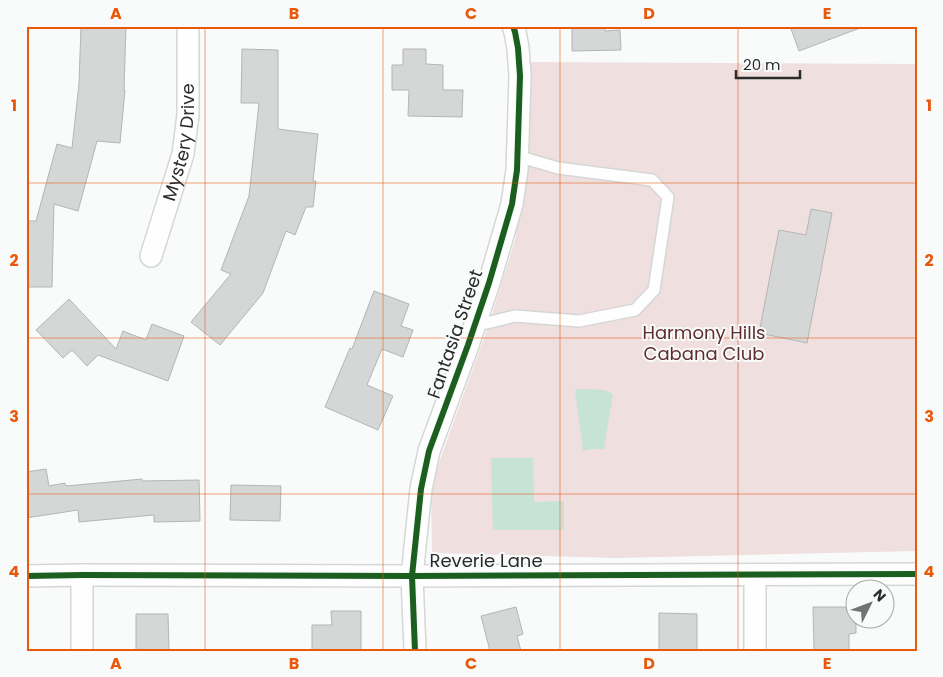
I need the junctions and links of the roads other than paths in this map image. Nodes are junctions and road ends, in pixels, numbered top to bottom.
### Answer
1 (188, 26) edge
2 (513, 26) edge
3 (518, 156) junction
4 (151, 256) dead end
5 (474, 326) junction
6 (754, 574) junction
7 (917, 574) edge
8 (82, 575) junction
9 (26, 576) edge
10 (412, 576) junction
11 (82, 651) edge
12 (415, 651) edge
13 (755, 651) edge

1 - 4 street, Mystery Drive
2 - 3 street, Fantasia Street
3 - 5 street, Fantasia Street
3 - 5 lane
5 - 10 street, Fantasia Street
6 - 7 street, Reverie Lane
6 - 10 street, Reverie Lane
6 - 13 street
8 - 9 street, Reverie Lane
8 - 10 street, Reverie Lane
8 - 11 street
10 - 12 street, Fantasia Street

